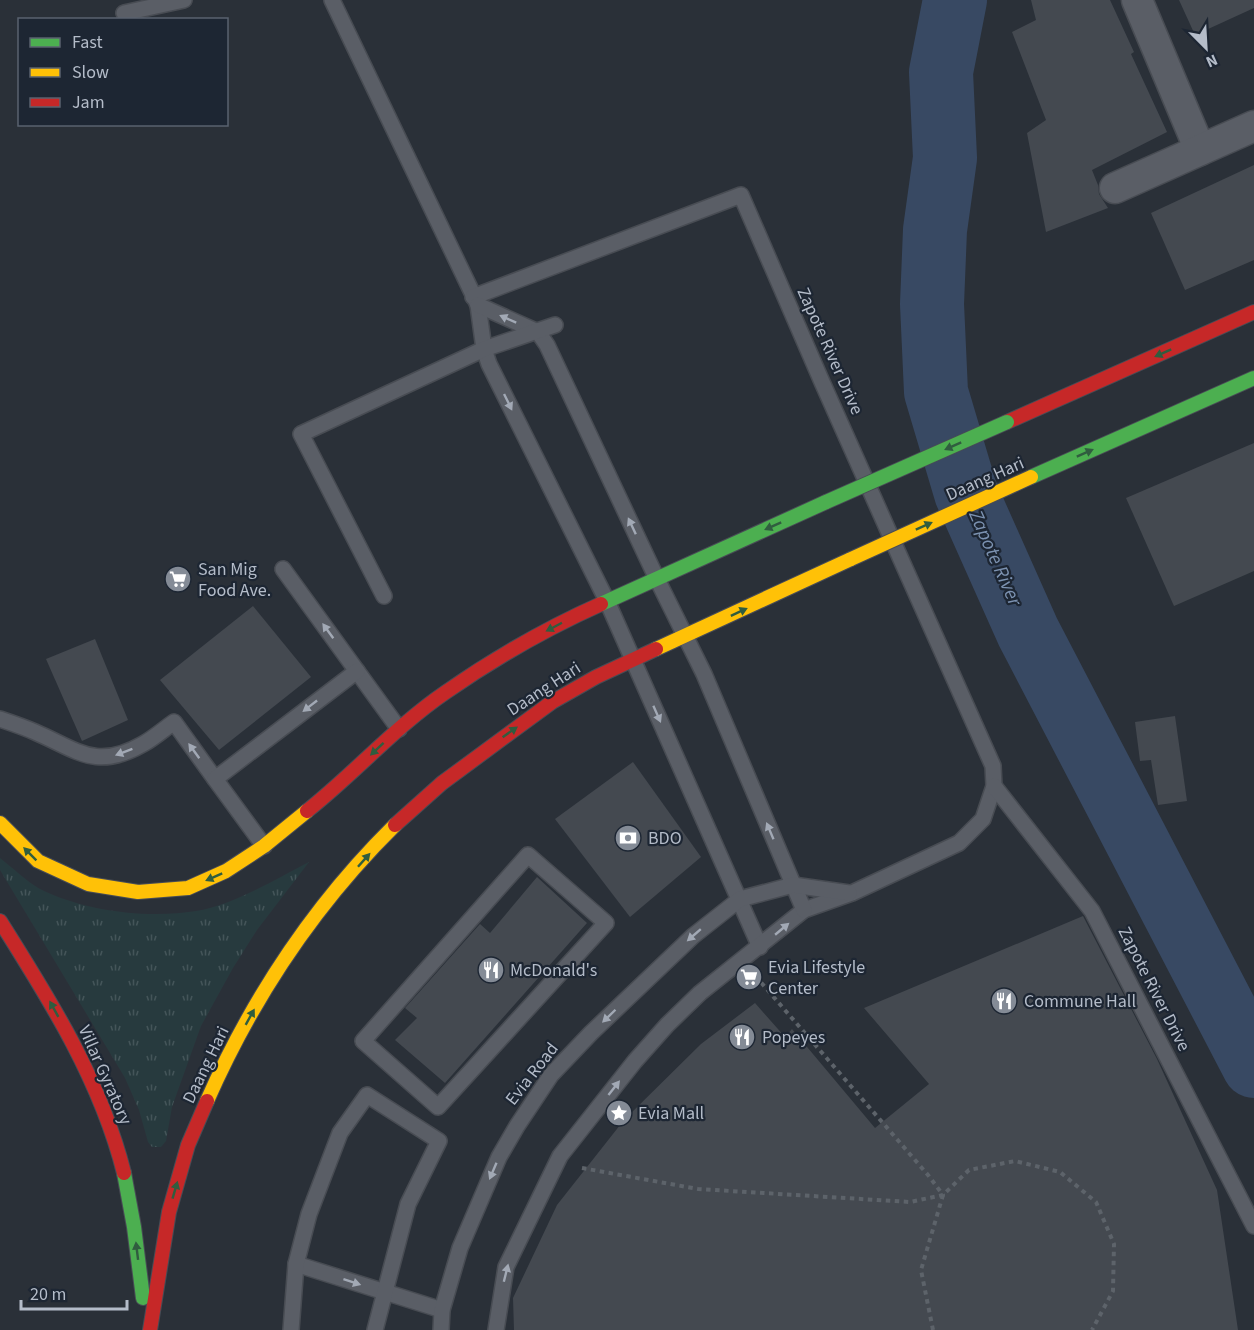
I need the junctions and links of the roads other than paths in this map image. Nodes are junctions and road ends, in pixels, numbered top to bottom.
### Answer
1 (184, 0) edge
2 (332, 0) edge
3 (1137, 0) edge
4 (124, 13) dead end
5 (1254, 126) edge
6 (1200, 150) junction
7 (1115, 188) dead end
8 (476, 301) junction
9 (1254, 312) edge
10 (555, 325) dead end
11 (538, 332) junction
12 (484, 349) junction
13 (1254, 378) edge
14 (283, 569) dead end
15 (657, 579) junction
16 (384, 596) dead end
17 (607, 601) junction
18 (686, 637) junction
19 (634, 660) junction
20 (357, 671) junction
21 (0, 719) edge
22 (399, 729) junction
23 (215, 779) junction
24 (994, 786) junction
25 (0, 824) edge
26 (264, 846) junction
27 (793, 885) junction
28 (852, 893) junction
29 (740, 898) junction
30 (804, 910) junction
31 (0, 921) edge
32 (760, 947) junction
33 (438, 1107) joint
34 (1254, 1226) edge
35 (296, 1264) junction
36 (384, 1293) junction
37 (442, 1310) junction
38 (148, 1330) edge
39 (291, 1330) edge
40 (375, 1330) edge
41 (441, 1330) edge
42 (496, 1330) edge

1 - 4 lane
2 - 8 lane
3 - 6 street
5 - 6 street
6 - 7 street
11 -> 8 lane
8 - 12 lane
8 - 24 lane, Zapote River Drive
9 -> 15 main road, bridge
10 - 11 lane
11 - 12 lane
15 -> 11 lane
12 - 16 lane
12 -> 17 lane
18 -> 13 main road, Daang Hari, bridge
20 -> 14 lane
15 - 17 main road
15 - 18 lane
17 - 19 lane
17 -> 22 main road
18 - 19 main road, Daang Hari
27 -> 18 lane
19 -> 29 lane
38 -> 19 main road, Daang Hari
20 - 22 lane
20 -> 23 lane
23 -> 21 lane
22 -> 26 main road
23 - 26 lane
24 - 28 lane, Zapote River Drive
24 - 34 lane, Zapote River Drive
26 -> 25 main road
27 - 28 lane
27 - 29 lane, Evia Road
27 - 30 lane
28 - 30 lane, Zapote River Drive
29 - 32 lane
29 -> 37 lane, Evia Road
32 -> 30 lane
38 -> 31 main road, Villar Gyratory
42 -> 32 lane
33 - 33 lane
35 -> 36 lane
35 - 36 lane
35 - 39 lane
36 - 37 lane
36 - 40 lane
37 - 41 lane, Evia Road

